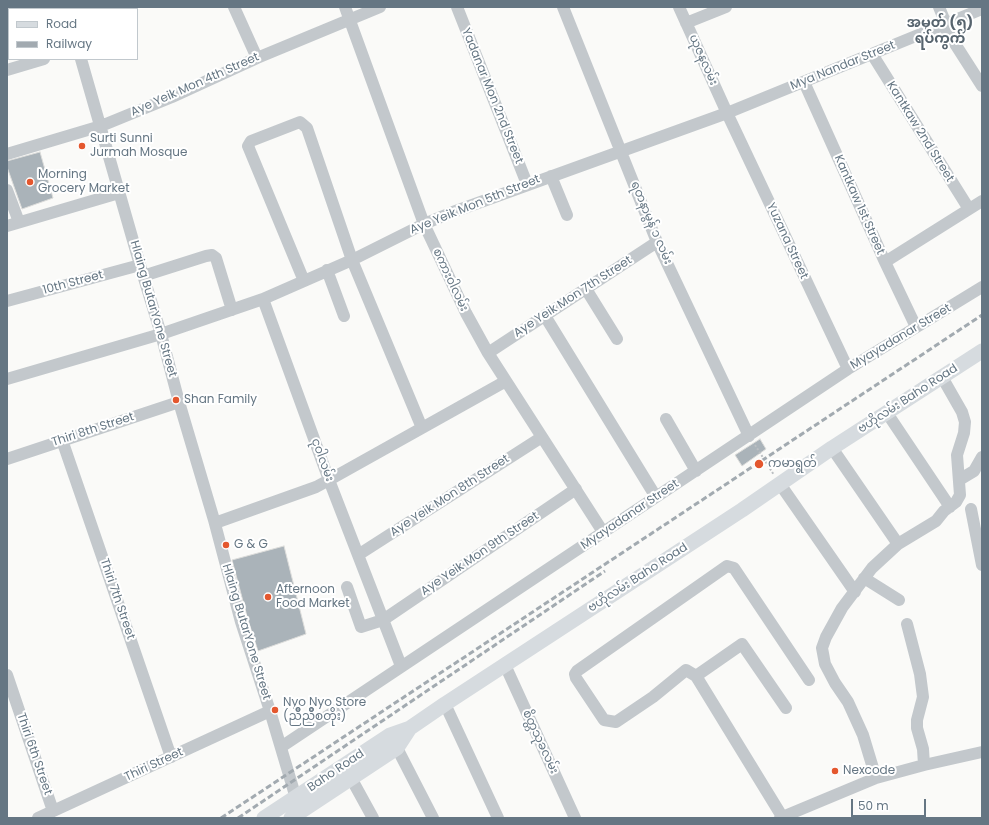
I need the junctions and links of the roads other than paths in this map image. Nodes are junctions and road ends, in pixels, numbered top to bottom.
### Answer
1 (234, 7) edge
2 (345, 7) edge
3 (380, 7) edge
4 (457, 7) edge
5 (563, 7) edge
6 (679, 7) edge
7 (726, 7) edge
8 (939, 7) edge
9 (982, 9) edge
10 (350, 20) junction
11 (686, 23) junction
12 (945, 24) junction
13 (872, 54) junction
14 (257, 58) junction
15 (41, 60) edge
16 (81, 60) edge
17 (7, 70) edge
18 (804, 82) junction
19 (982, 86) edge
20 (727, 113) junction
21 (100, 126) junction
22 (620, 151) junction
23 (7, 154) edge
24 (551, 176) junction
25 (527, 184) junction
26 (7, 190) edge
27 (119, 193) junction
28 (982, 201) edge
29 (969, 209) junction
30 (567, 215) dead end
31 (13, 224) edge
32 (424, 224) junction
33 (658, 242) junction
34 (352, 260) junction
35 (885, 262) junction
36 (328, 270) junction
37 (142, 271) junction
38 (304, 281) junction
39 (982, 287) edge
40 (586, 289) junction
41 (263, 299) junction
42 (7, 301) edge
43 (232, 310) junction
44 (344, 316) dead end
45 (545, 316) junction
46 (916, 327) junction
47 (161, 334) junction
48 (617, 339) dead end
49 (982, 351) edge
50 (488, 353) junction
51 (848, 368) junction
52 (942, 377) junction
53 (7, 379) edge
54 (506, 380) junction
55 (179, 402) junction
56 (887, 413) junction
57 (666, 419) dead end
58 (422, 428) junction
59 (542, 436) junction
60 (749, 436) junction
61 (62, 440) junction
62 (832, 448) junction
63 (982, 457) edge
64 (7, 460) edge
65 (696, 471) junction
66 (329, 480) junction
67 (959, 480) junction
68 (780, 484) junction
69 (576, 488) junction
70 (656, 497) junction
71 (950, 508) junction
72 (971, 509) dead end
73 (215, 523) junction
74 (603, 532) junction
75 (898, 544) junction
76 (358, 555) junction
77 (982, 564) edge
78 (864, 578) junction
79 (347, 587) dead end
80 (855, 592) junction
81 (899, 600) dead end
82 (383, 620) junction
83 (907, 624) dead end
84 (505, 665) junction
85 (401, 666) junction
86 (7, 674) edge
87 (696, 676) junction
88 (809, 680) dead end
89 (445, 704) junction
90 (786, 708) dead end
91 (270, 711) junction
92 (410, 728) junction
93 (281, 747) junction
94 (397, 748) junction
95 (982, 752) edge
96 (171, 757) junction
97 (924, 765) junction
98 (352, 778) junction
99 (876, 778) junction
100 (296, 797) junction
101 (53, 811) junction
102 (298, 816) edge
103 (429, 817) edge
104 (38, 818) edge
105 (264, 818) edge
106 (373, 818) edge
107 (498, 818) edge
108 (575, 818) edge
109 (781, 818) edge

1 - 14 street
2 - 10 street, စကား၀ါလမ်း
3 - 10 street, Aye Yeik Mon 4th Street
4 - 25 street, Yadanar Mon 2nd Street
5 - 22 street, ရတနာမွန် ၁ လမ်း
6 - 11 street, ယုဇနလမ်း
7 - 11 street
8 - 12 street
9 - 12 street, Mya Nandar Street
10 - 14 street, Aye Yeik Mon 4th Street
10 - 32 street, စကား၀ါလမ်း
11 - 20 street, ယုဇနလမ်း
12 - 13 street, Mya Nandar Street
12 - 19 street
13 - 18 street, Mya Nandar Street
13 - 29 street, Kantkaw 2nd Street
14 - 21 street, Aye Yeik Mon 4th Street
15 - 17 street
16 - 21 street, Hlaing ButarYone Street
18 - 20 street, Mya Nandar Street
18 - 35 street, Kantkaw 1st Street
20 - 22 street, Aye Yeik Mon 5th Street
20 - 51 street, Yuzana Street
21 - 23 street, Aye Yeik Mon 4th Street
21 - 27 street, Hlaing ButarYone Street
22 - 24 street, Aye Yeik Mon 5th Street
22 - 33 street, ရတနာမွန် ၁ လမ်း
24 - 25 street, Aye Yeik Mon 5th Street
24 - 30 street
25 - 32 street, Aye Yeik Mon 5th Street
26 - 31 street
27 - 31 street
27 - 37 street, Hlaing ButarYone Street
28 - 29 street
29 - 35 street
32 - 34 street, Aye Yeik Mon 5th Street
32 - 50 street, စကား၀ါလမ်း
33 - 40 street, Aye Yeik Mon 7th Street
33 - 60 street, ရတနာမွန် ၁ လမ်း
34 - 36 street, Aye Yeik Mon 5th Street
34 - 38 street
34 - 58 street
35 - 46 street, Kantkaw 1st Street
36 - 38 street, Aye Yeik Mon 5th Street
36 - 44 street
37 - 42 street, 10th Street
37 - 43 street, 10th Street
37 - 47 street, Hlaing ButarYone Street
38 - 41 street, Aye Yeik Mon 5th Street
39 - 46 street, Myayadanar Street
40 - 45 street, Aye Yeik Mon 7th Street
40 - 48 street
41 - 43 street, Aye Yeik Mon 5th Street
41 - 66 street, ငုဝါလမ်း
43 - 47 street, Aye Yeik Mon 5th Street
45 - 50 street, Aye Yeik Mon 7th Street
45 - 70 street
46 - 51 street, Myayadanar Street
47 - 53 street, Aye Yeik Mon 5th Street
47 - 55 street, Hlaing ButarYone Street
49 - 52 main road, ဗဟိုလမ်း Baho Road
50 - 54 street, စကား၀ါလမ်း
51 - 60 street, Myayadanar Street
52 - 56 main road, ဗဟိုလမ်း Baho Road
52 - 67 street
54 - 58 street
54 - 59 street, စကား၀ါလမ်း
55 - 61 street, Thiri 8th Street
55 - 73 street, Hlaing ButarYone Street
56 - 62 main road, ဗဟိုလမ်း Baho Road
56 - 71 street
57 - 65 street
58 - 66 street
59 - 69 street, စကား၀ါလမ်း
59 - 76 street, Aye Yeik Mon 8th Street
60 - 65 street, Myayadanar Street
61 - 64 street, Thiri 8th Street
61 - 96 street, Thiri 7th Street
62 - 68 main road, ဗဟိုလမ်း Baho Road
62 - 75 street
63 - 67 street
65 - 70 street, Myayadanar Street
66 - 73 street
66 - 76 street, ငုဝါလမ်း
67 - 71 street
68 - 80 street
68 - 84 main road, ဗဟိုလမ်း Baho Road
69 - 74 street, စကား၀ါလမ်း
69 - 82 street, Aye Yeik Mon 9th Street
70 - 74 street, Myayadanar Street
71 - 75 street
72 - 77 street
73 - 91 street, Hlaing ButarYone Street
74 - 85 street, Myayadanar Street
75 - 78 street
76 - 82 street, ငုဝါလမ်း
78 - 80 street
78 - 81 street
79 - 82 street, Aye Yeik Mon 9th Street
80 - 99 street
82 - 85 street, ငုဝါလမ်း
83 - 97 street
84 - 89 main road, ဗဟိုလမ်း Baho Road
84 - 108 street, စိတ္တသုခလမ်း
85 - 93 street, Myayadanar Street
86 - 101 street, Thiri 6th Street
87 - 88 street
87 - 90 street
87 - 109 street
89 - 92 main road, ဗဟိုလမ်း Baho Road
89 - 107 street
91 - 93 street, Hlaing ButarYone Street
91 - 96 street, Thiri Street
92 - 94 main road, ဗဟိုလမ်း Baho Road
92 - 100 main road, Baho Road
93 - 100 street, Hlaing ButarYone Street
94 - 98 main road, ဗဟိုလမ်း Baho Road
94 - 103 street
95 - 97 street
96 - 101 street, Thiri Street
97 - 99 street
98 - 102 main road, ဗဟိုလမ်း Baho Road
98 - 106 street
99 - 109 street
100 - 102 street, Hlaing ButarYone Street
100 - 105 main road, Baho Road
101 - 104 street, Thiri Street

